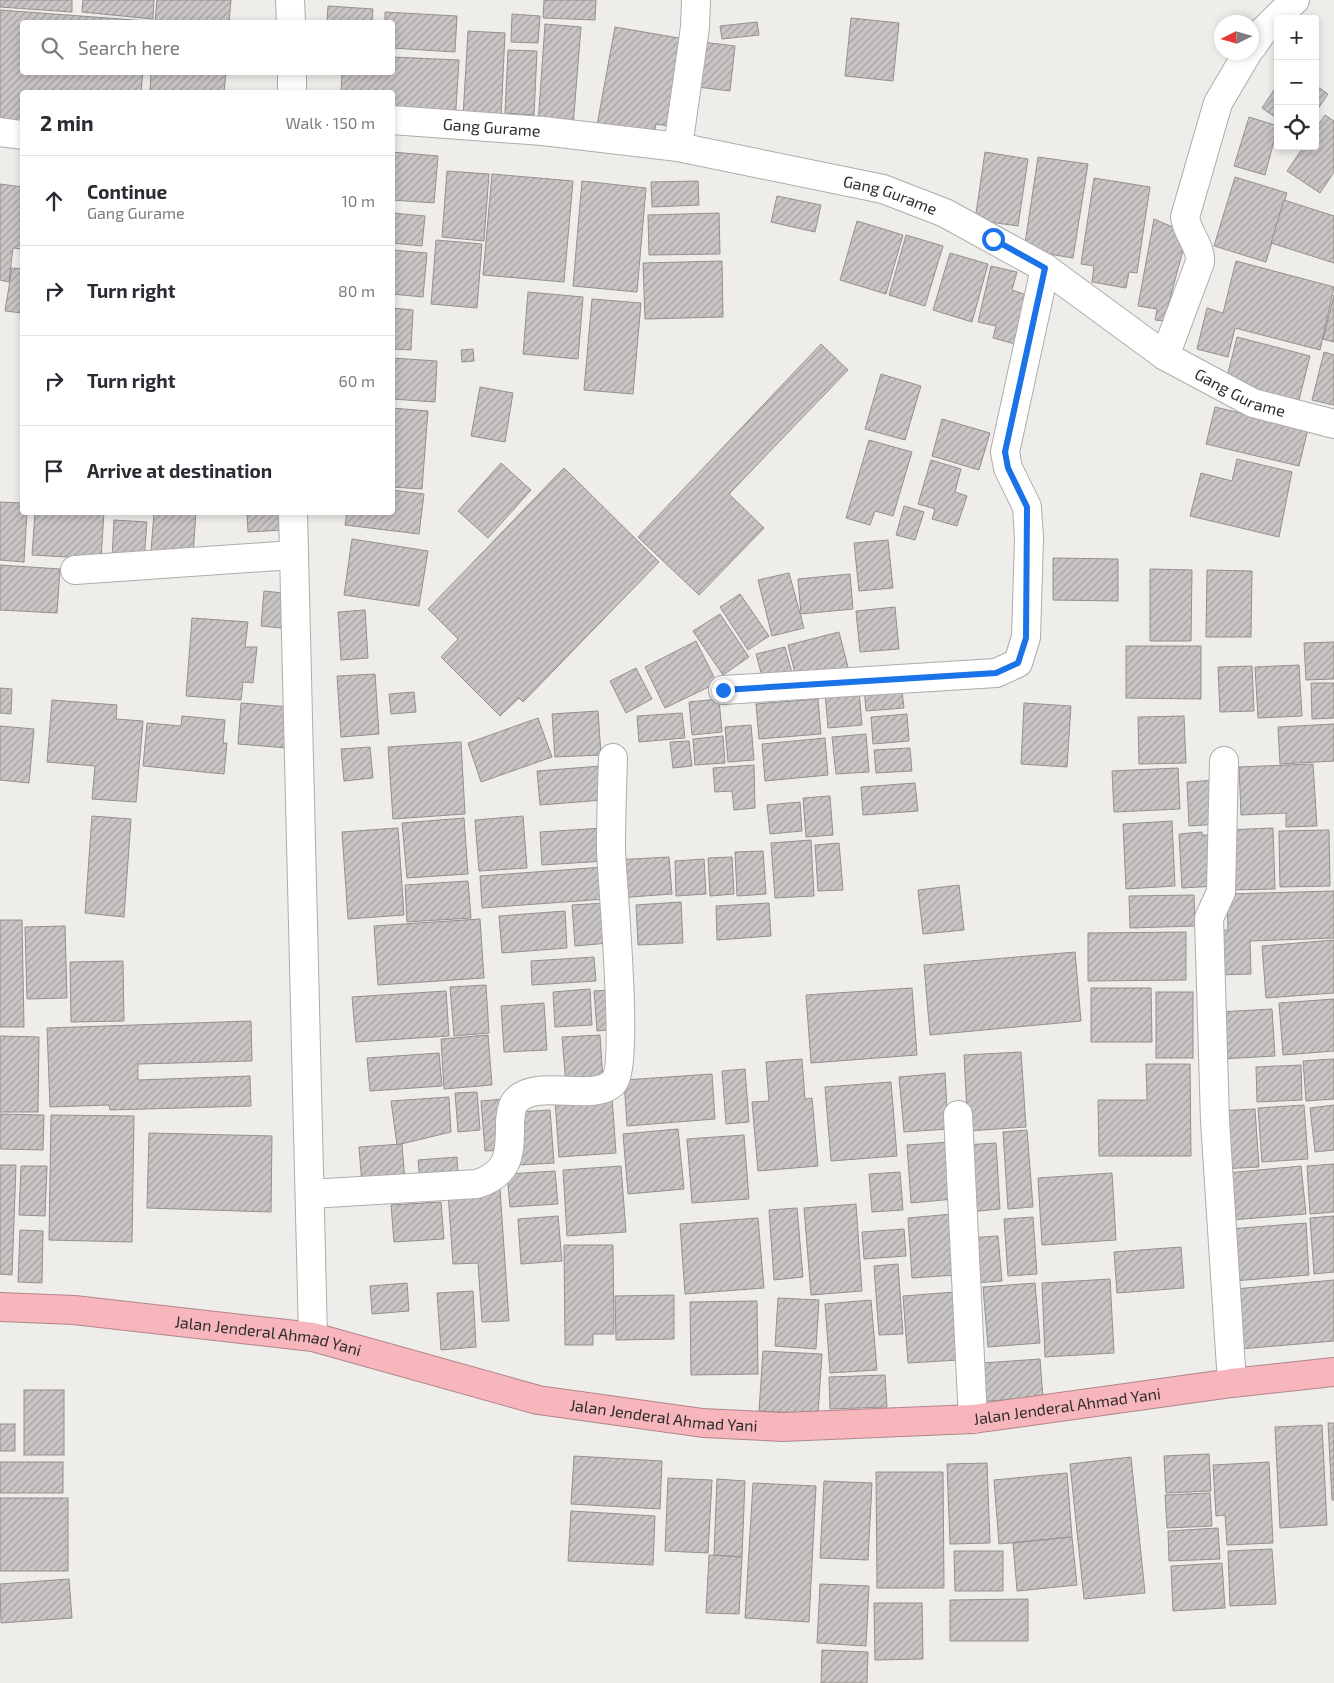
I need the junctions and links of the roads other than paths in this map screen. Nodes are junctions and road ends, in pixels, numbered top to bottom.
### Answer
1 (290, 0) edge
2 (696, 0) edge
3 (1295, 0) edge
4 (290, 20) edge
5 (1259, 37) edge
6 (1243, 60) edge
7 (292, 75) edge
8 (292, 90) edge
9 (395, 120) edge
10 (0, 132) edge
11 (20, 135) edge
12 (678, 147) junction
13 (1045, 268) junction
14 (1165, 356) junction
15 (1334, 424) edge
16 (293, 515) edge
17 (293, 555) junction
18 (75, 570) dead end
19 (723, 690) dead end
20 (613, 758) dead end
21 (1224, 761) dead end
22 (958, 1115) dead end
23 (310, 1194) junction
24 (0, 1307) edge
25 (313, 1337) junction
26 (1334, 1372) edge
27 (1232, 1383) junction
28 (973, 1419) junction

1 - 4 street
2 - 12 street
3 - 5 street
6 - 14 street
7 - 8 street
9 - 12 street, Gang Gurame
10 - 11 street
12 - 13 street, Gang Gurame
13 - 14 street, Gang Gurame
13 - 19 street
14 - 15 street, Gang Gurame
16 - 17 street
17 - 18 street
17 - 23 street
20 - 23 street
21 - 27 street
22 - 28 street
23 - 25 street
24 - 25 highway, Jalan Jenderal Ahmad Yani
25 - 28 highway, Jalan Jenderal Ahmad Yani
26 - 27 highway, Jalan Jenderal Ahmad Yani
27 - 28 highway, Jalan Jenderal Ahmad Yani

